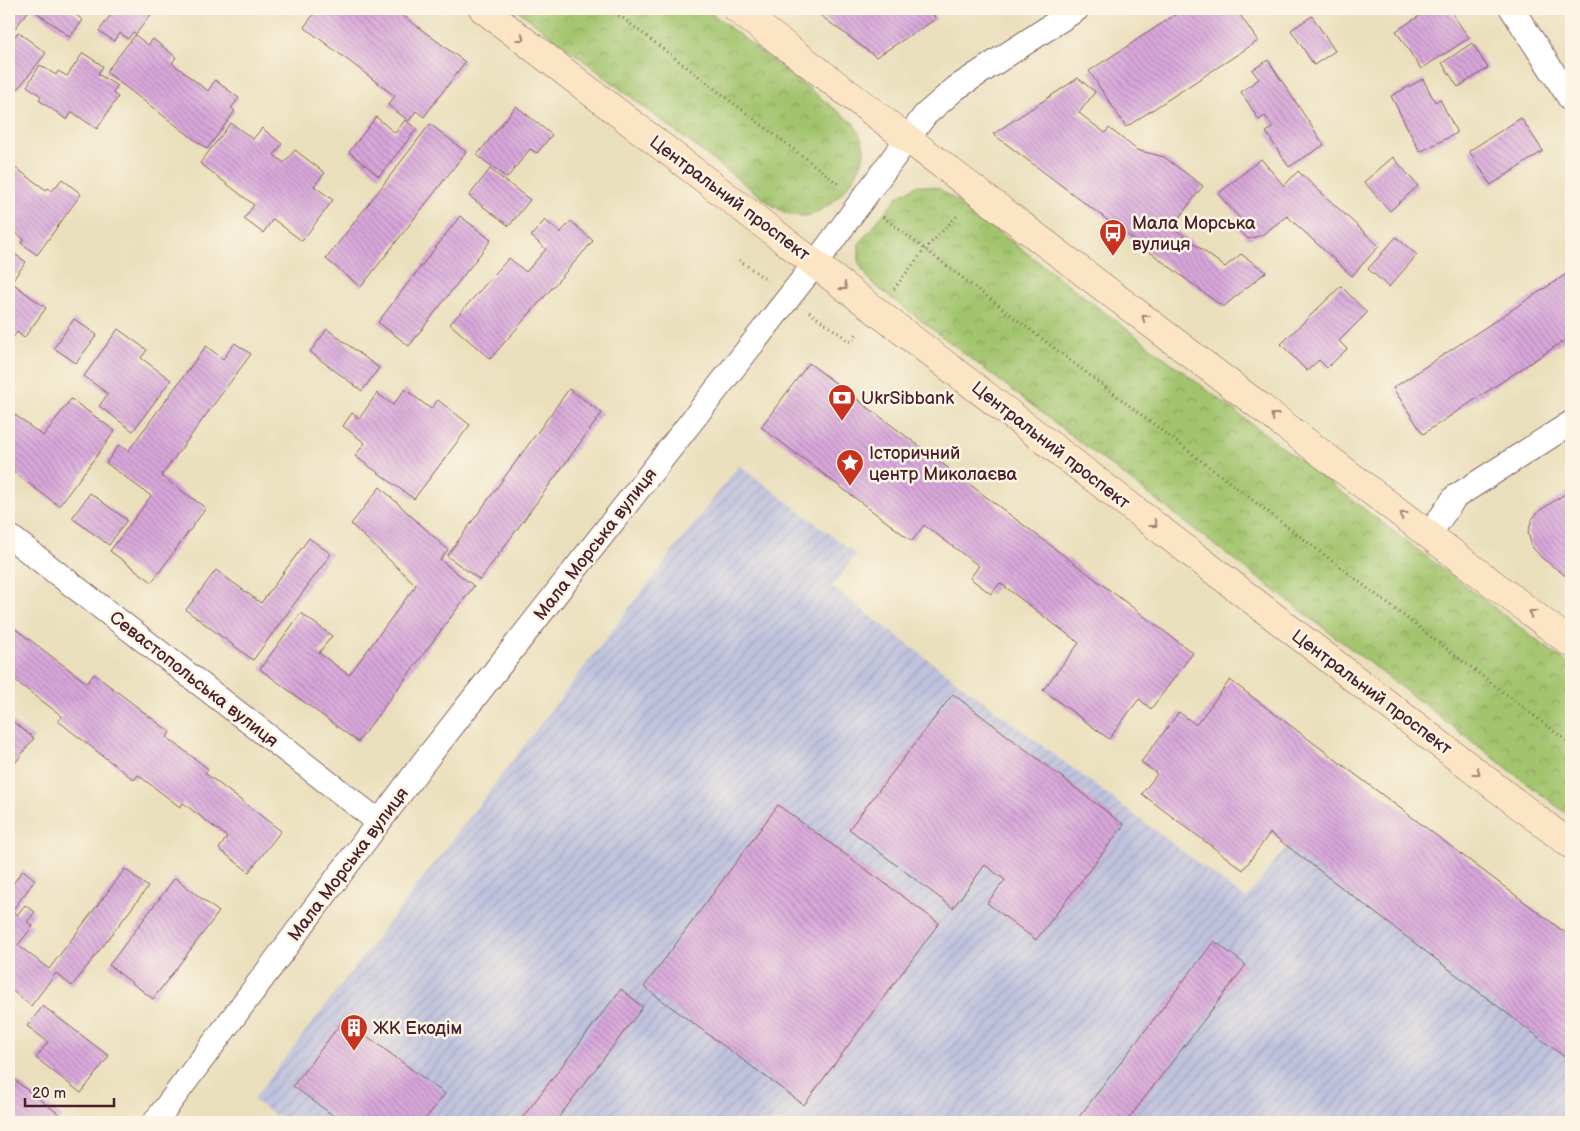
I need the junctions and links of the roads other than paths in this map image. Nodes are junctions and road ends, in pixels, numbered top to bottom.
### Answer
1 (483, 9) edge
2 (737, 9) edge
3 (1077, 9) edge
4 (1512, 9) edge
5 (1571, 100) edge
6 (907, 139) junction
7 (815, 264) junction
8 (1571, 422) edge
9 (1429, 535) junction
10 (9, 536) edge
11 (1571, 643) edge
12 (379, 822) junction
13 (1571, 845) edge
14 (156, 1122) edge

1 -> 7 main road, Центральний проспект
2 - 6 main road
3 - 6 street, Мала Морська вулиця
4 - 5 street
6 - 7 street, Мала Морська вулиця
9 -> 6 main road
7 - 12 street, Мала Морська вулиця
7 -> 13 main road, Центральний проспект
8 - 9 street
11 -> 9 main road
10 - 12 street, Севастопольська вулиця
12 - 14 street, Мала Морська вулиця

